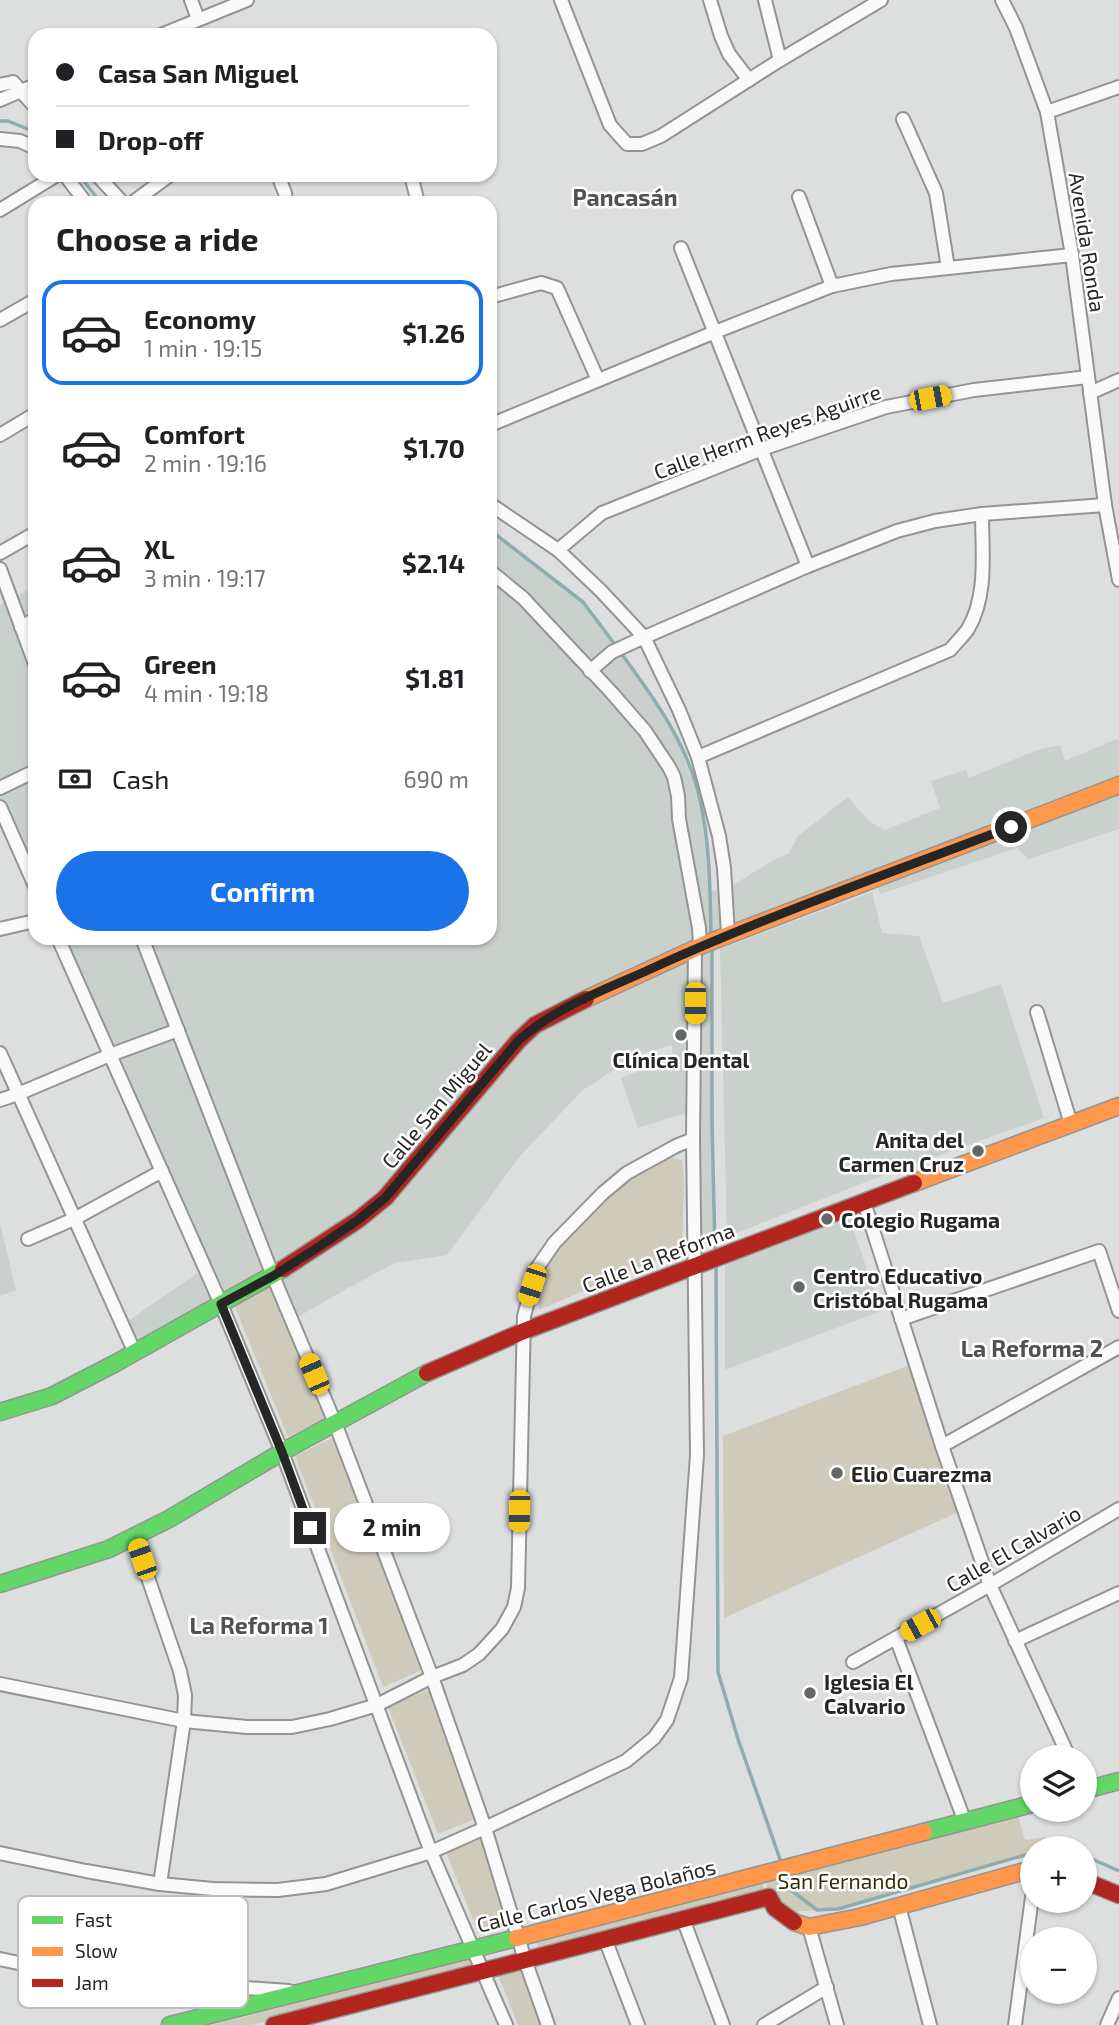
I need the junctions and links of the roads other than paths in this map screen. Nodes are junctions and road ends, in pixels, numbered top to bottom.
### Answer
1 (191, 0) edge
2 (247, 0) edge
3 (561, 0) edge
4 (710, 0) edge
5 (765, 0) edge
6 (881, 0) edge
7 (1002, 0) edge
8 (198, 19) junction
9 (177, 28) edge
10 (780, 60) junction
11 (749, 80) junction
12 (0, 85) edge
13 (1119, 87) edge
14 (28, 88) edge
15 (21, 91) junction
16 (28, 99) edge
17 (0, 100) edge
18 (1047, 112) junction
19 (903, 119) dead end
20 (0, 139) edge
21 (28, 145) edge
22 (46, 182) edge
23 (71, 182) edge
24 (104, 182) edge
25 (160, 182) edge
26 (82, 196) edge
27 (116, 196) edge
28 (142, 196) edge
29 (799, 197) dead end
30 (0, 210) edge
31 (681, 248) dead end
32 (1072, 255) junction
33 (948, 268) junction
34 (832, 286) junction
35 (497, 295) edge
36 (28, 304) edge
37 (0, 320) edge
38 (715, 332) junction
39 (1088, 377) junction
40 (598, 380) junction
41 (1119, 380) edge
42 (1090, 393) junction
43 (28, 418) edge
44 (497, 422) edge
45 (0, 435) edge
46 (762, 449) junction
47 (1105, 505) junction
48 (497, 509) edge
49 (982, 514) junction
50 (1114, 521) edge
51 (28, 537) edge
52 (558, 550) junction
53 (0, 553) edge
54 (808, 566) junction
55 (0, 569) edge
56 (497, 577) edge
57 (1119, 580) edge
58 (28, 622) edge
59 (21, 626) junction
60 (641, 638) junction
61 (28, 645) edge
62 (592, 669) junction
63 (698, 757) junction
64 (28, 774) edge
65 (1119, 785) edge
66 (0, 788) edge
67 (0, 807) edge
68 (28, 870) edge
69 (28, 923) edge
70 (0, 929) edge
71 (726, 935) junction
72 (61, 945) edge
73 (145, 945) edge
74 (700, 946) junction
75 (1037, 1012) dead end
76 (178, 1030) junction
77 (0, 1052) edge
78 (110, 1055) junction
79 (18, 1094) junction
80 (0, 1100) edge
81 (1119, 1106) edge
82 (1071, 1124) junction
83 (693, 1139) junction
84 (162, 1171) junction
85 (864, 1202) junction
86 (74, 1219) junction
87 (28, 1239) dead end
88 (697, 1264) junction
89 (273, 1276) junction
90 (221, 1304) junction
91 (1119, 1311) edge
92 (901, 1319) junction
93 (524, 1331) junction
94 (1119, 1347) edge
95 (135, 1353) junction
96 (0, 1412) edge
97 (335, 1423) junction
98 (942, 1446) junction
99 (282, 1452) junction
100 (1119, 1508) edge
101 (134, 1537) junction
102 (0, 1584) edge
103 (990, 1585) junction
104 (1119, 1593) edge
105 (896, 1638) junction
106 (1015, 1641) junction
107 (853, 1662) dead end
108 (432, 1677) junction
109 (0, 1684) edge
110 (377, 1705) junction
111 (184, 1721) junction
112 (1063, 1745) edge
113 (1119, 1780) edge
114 (1097, 1786) edge
115 (1020, 1807) edge
116 (965, 1822) junction
117 (485, 1828) junction
118 (431, 1852) junction
119 (0, 1853) edge
120 (777, 1870) junction
121 (1020, 1872) edge
122 (160, 1884) junction
123 (1097, 1886) edge
124 (1119, 1895) edge
125 (769, 1897) junction
126 (899, 1906) junction
127 (1030, 1913) edge
128 (683, 1919) junction
129 (809, 1927) junction
130 (518, 1938) junction
131 (605, 1939) junction
132 (473, 1949) junction
133 (0, 1959) edge
134 (525, 1960) junction
135 (18, 1963) edge
136 (482, 1971) junction
137 (827, 1987) junction
138 (248, 1989) edge
139 (303, 1993) junction
140 (1119, 1998) edge
141 (248, 2006) edge
142 (241, 2008) edge
143 (170, 2025) edge
144 (274, 2025) edge
145 (506, 2025) edge
146 (548, 2025) edge
147 (637, 2025) edge
148 (723, 2025) edge
149 (764, 2025) edge
150 (837, 2025) edge
151 (930, 2025) edge
152 (1015, 2025) edge
153 (1107, 2025) edge

1 - 8 street
2 - 8 street
3 - 11 street
4 - 11 street
5 - 10 street
6 - 10 street
7 - 18 street, Avenida Ronda
8 - 9 street
10 - 11 street
12 - 15 street
13 - 18 street
14 - 15 street
15 - 16 street
15 - 17 street
18 - 32 street, Avenida Ronda
19 - 33 street
20 - 21 street
22 - 30 street
23 - 26 street
24 - 27 street
25 - 28 street
29 - 34 street
31 - 38 street
32 - 33 street
32 - 39 street, Avenida Ronda
33 - 34 street
34 - 38 street
35 - 40 street
36 - 37 street
38 - 40 street
38 - 46 street
39 - 42 street, Avenida Ronda
39 - 46 street, Calle Herm Reyes Aguirre
40 - 44 street
41 - 42 street
42 - 47 street, Avenida Ronda
43 - 45 street
46 - 52 street, Calle Herm Reyes Aguirre
46 - 54 street
47 - 49 street
47 - 50 street, Avenida Ronda
48 - 52 street
49 - 54 street
49 - 63 street
50 - 57 street, Avenida Ronda
51 - 53 street
52 - 60 street
54 - 60 street
55 - 59 street
56 - 62 street
58 - 59 street
59 - 61 street
60 - 62 street
60 - 63 street
62 - 74 street
63 - 71 street
64 - 66 street
65 - 71 street, Calle San Miguel
67 - 68 street
69 - 70 street
71 - 74 street, Calle San Miguel
72 - 78 street
73 - 76 street
74 - 83 street
74 - 89 street, Calle San Miguel
75 - 82 street
76 - 78 street
76 - 89 street
77 - 79 street
78 - 79 street
78 - 84 street
79 - 80 street
79 - 86 street
81 - 82 street, Calle La Reforma
82 - 85 street, Calle La Reforma
83 - 88 street
83 - 93 street
84 - 86 street
84 - 90 street
85 - 88 street, Calle La Reforma
85 - 92 street
86 - 87 street
86 - 95 street
88 - 93 street, Calle La Reforma
88 - 117 street
89 - 90 street, Calle San Miguel
89 - 97 street
90 - 95 street, Calle San Miguel
90 - 99 street
91 - 92 street
92 - 98 street
93 - 97 street, Calle La Reforma
93 - 108 street
94 - 98 street
95 - 96 street, Calle San Miguel
97 - 99 street, Calle La Reforma
97 - 108 street
98 - 103 street
99 - 101 street, Calle La Reforma
99 - 110 street
100 - 103 street, Calle El Calvario
101 - 102 street, Calle La Reforma
101 - 111 street
103 - 105 street, Calle El Calvario
103 - 106 street
104 - 106 street
105 - 107 street, Calle El Calvario
105 - 116 street
106 - 112 street
108 - 110 street
108 - 117 street
109 - 111 street
110 - 111 street
110 - 118 street
111 - 122 street
113 - 114 street
115 - 116 street, Calle Carlos Vega Bolaños
116 - 120 street, Calle Carlos Vega Bolaños
117 - 118 street
117 - 130 street
118 - 122 street
118 - 132 street
119 - 122 street
120 - 125 street
120 - 130 street, Calle Carlos Vega Bolaños
121 - 126 street
123 - 124 street
125 - 128 street, Calle Carlos Vega Bolaños
125 - 129 street
126 - 129 street
126 - 151 street
127 - 152 street
128 - 131 street, Calle Carlos Vega Bolaños
128 - 148 street
129 - 137 street
130 - 132 street, Calle Carlos Vega Bolaños
130 - 134 street
131 - 134 street, Calle Carlos Vega Bolaños
131 - 147 street
132 - 136 street
132 - 139 street, Calle Carlos Vega Bolaños
133 - 135 street
134 - 136 street, Calle Carlos Vega Bolaños
134 - 146 street
136 - 144 street, Calle Carlos Vega Bolaños
136 - 145 street
137 - 149 street
137 - 150 street
138 - 139 street
139 - 141 street, Calle Carlos Vega Bolaños
140 - 153 street
142 - 143 street, Calle Carlos Vega Bolaños

